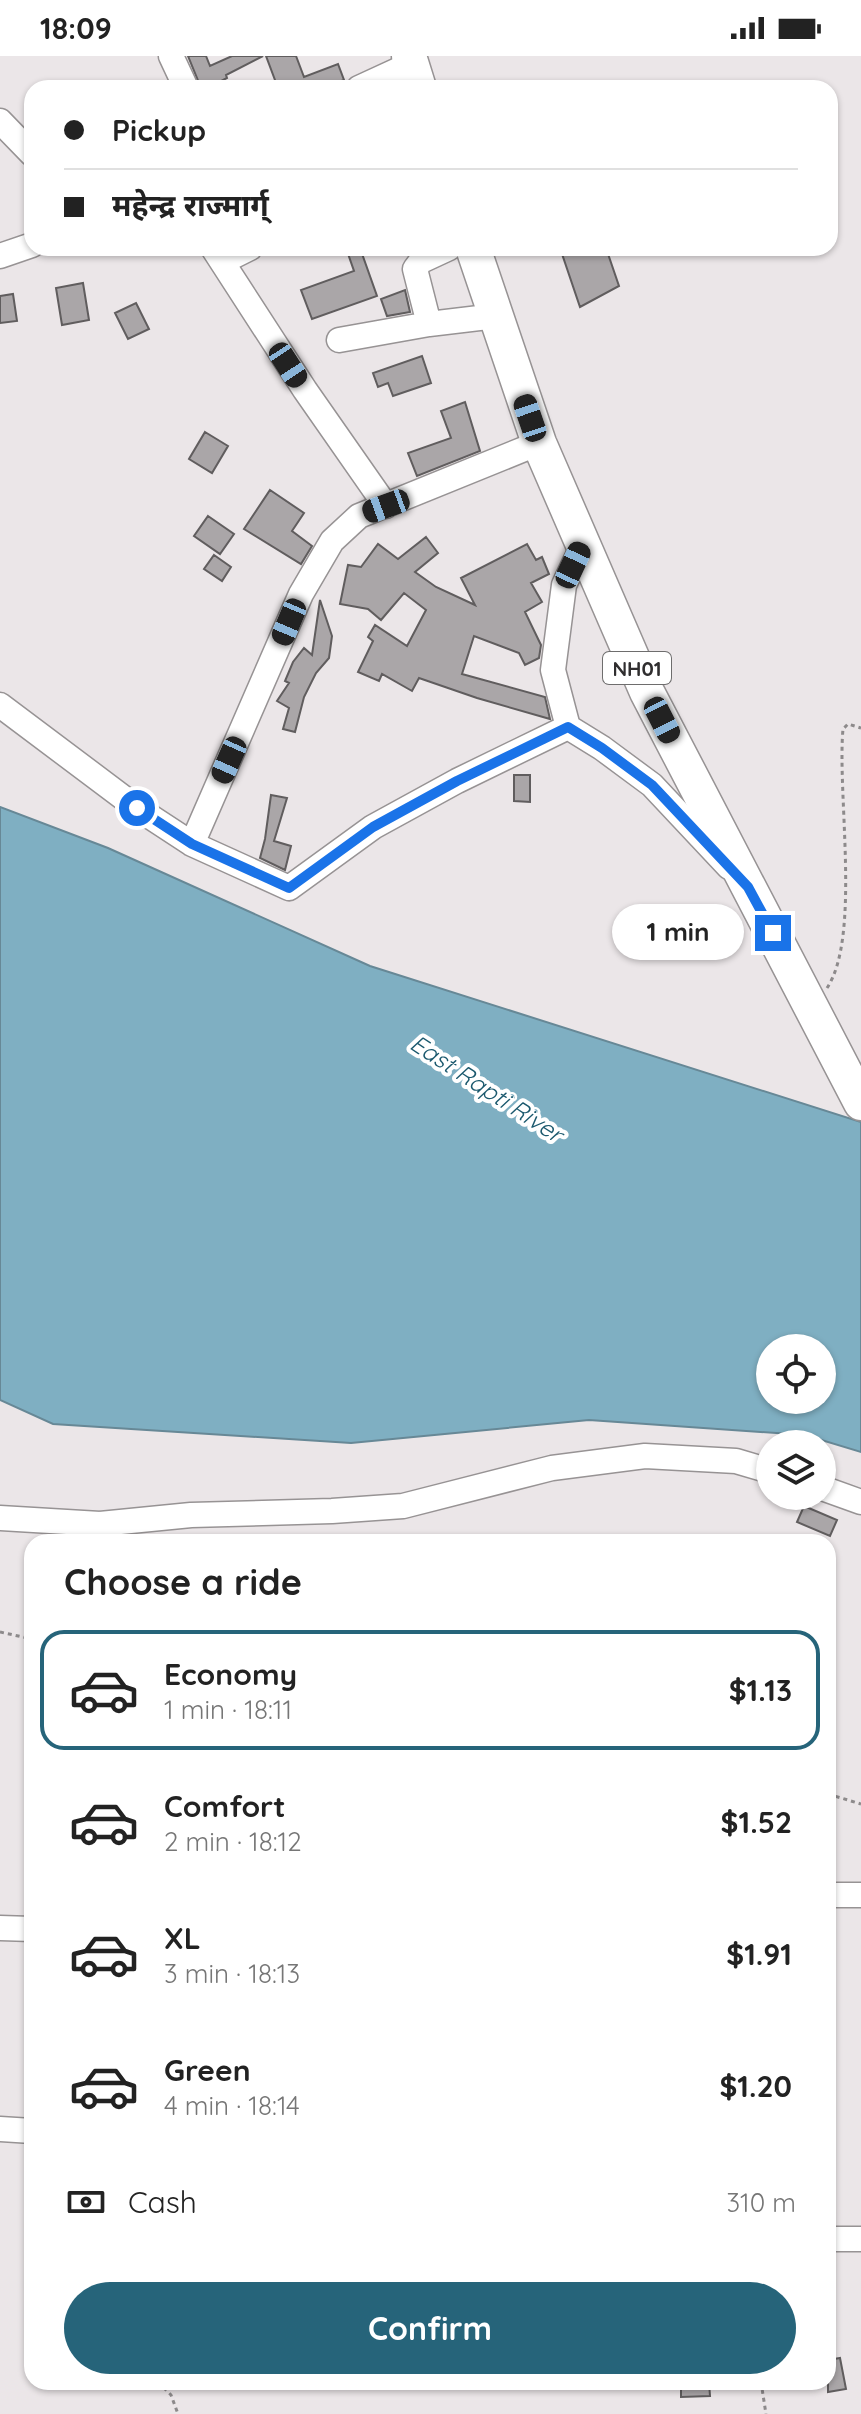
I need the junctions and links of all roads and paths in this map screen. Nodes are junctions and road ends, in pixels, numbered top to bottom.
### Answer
1 (171, 56) edge
2 (413, 69) edge
3 (182, 80) edge
4 (382, 80) edge
5 (0, 121) edge
6 (24, 146) edge
7 (24, 248) edge
8 (0, 256) edge
9 (219, 256) edge
10 (432, 256) edge
11 (476, 256) edge
12 (496, 316) junction
13 (429, 324) junction
14 (339, 340) dead end
15 (539, 443) junction
16 (386, 506) junction
17 (583, 545) junction
18 (0, 705) edge
19 (568, 727) junction
20 (861, 728) edge
21 (192, 844) junction
22 (748, 887) junction
23 (811, 1003) junction
24 (861, 1103) edge
25 (756, 1467) edge
26 (836, 1493) edge
27 (861, 1502) edge
28 (0, 1518) edge
29 (0, 1632) edge
30 (24, 1637) edge
31 (836, 1796) edge
32 (861, 1804) edge
33 (836, 1895) edge
34 (861, 1895) edge
35 (0, 1928) edge
36 (24, 1929) edge
37 (0, 2129) edge
38 (24, 2130) edge
39 (836, 2239) edge
40 (861, 2239) edge
41 (166, 2390) edge
42 (762, 2390) edge
43 (178, 2414) edge
44 (766, 2414) edge

1 - 3 street
2 - 4 street
5 - 6 street
7 - 8 street
9 - 16 street
10 - 13 street
11 - 12 highway, NH01
12 - 13 street
12 - 15 highway, NH01
13 - 14 street
15 - 16 street
15 - 17 highway, NH01
16 - 21 street
17 - 19 street
17 - 22 highway, NH01
18 - 21 street
19 - 21 street
19 - 22 street
20 - 23 path
22 - 23 highway, NH01
23 - 24 highway, NH01
25 - 28 street
26 - 27 street
29 - 30 path
31 - 32 path
33 - 34 street
35 - 36 street
37 - 38 street
39 - 40 street
41 - 43 path
42 - 44 path

